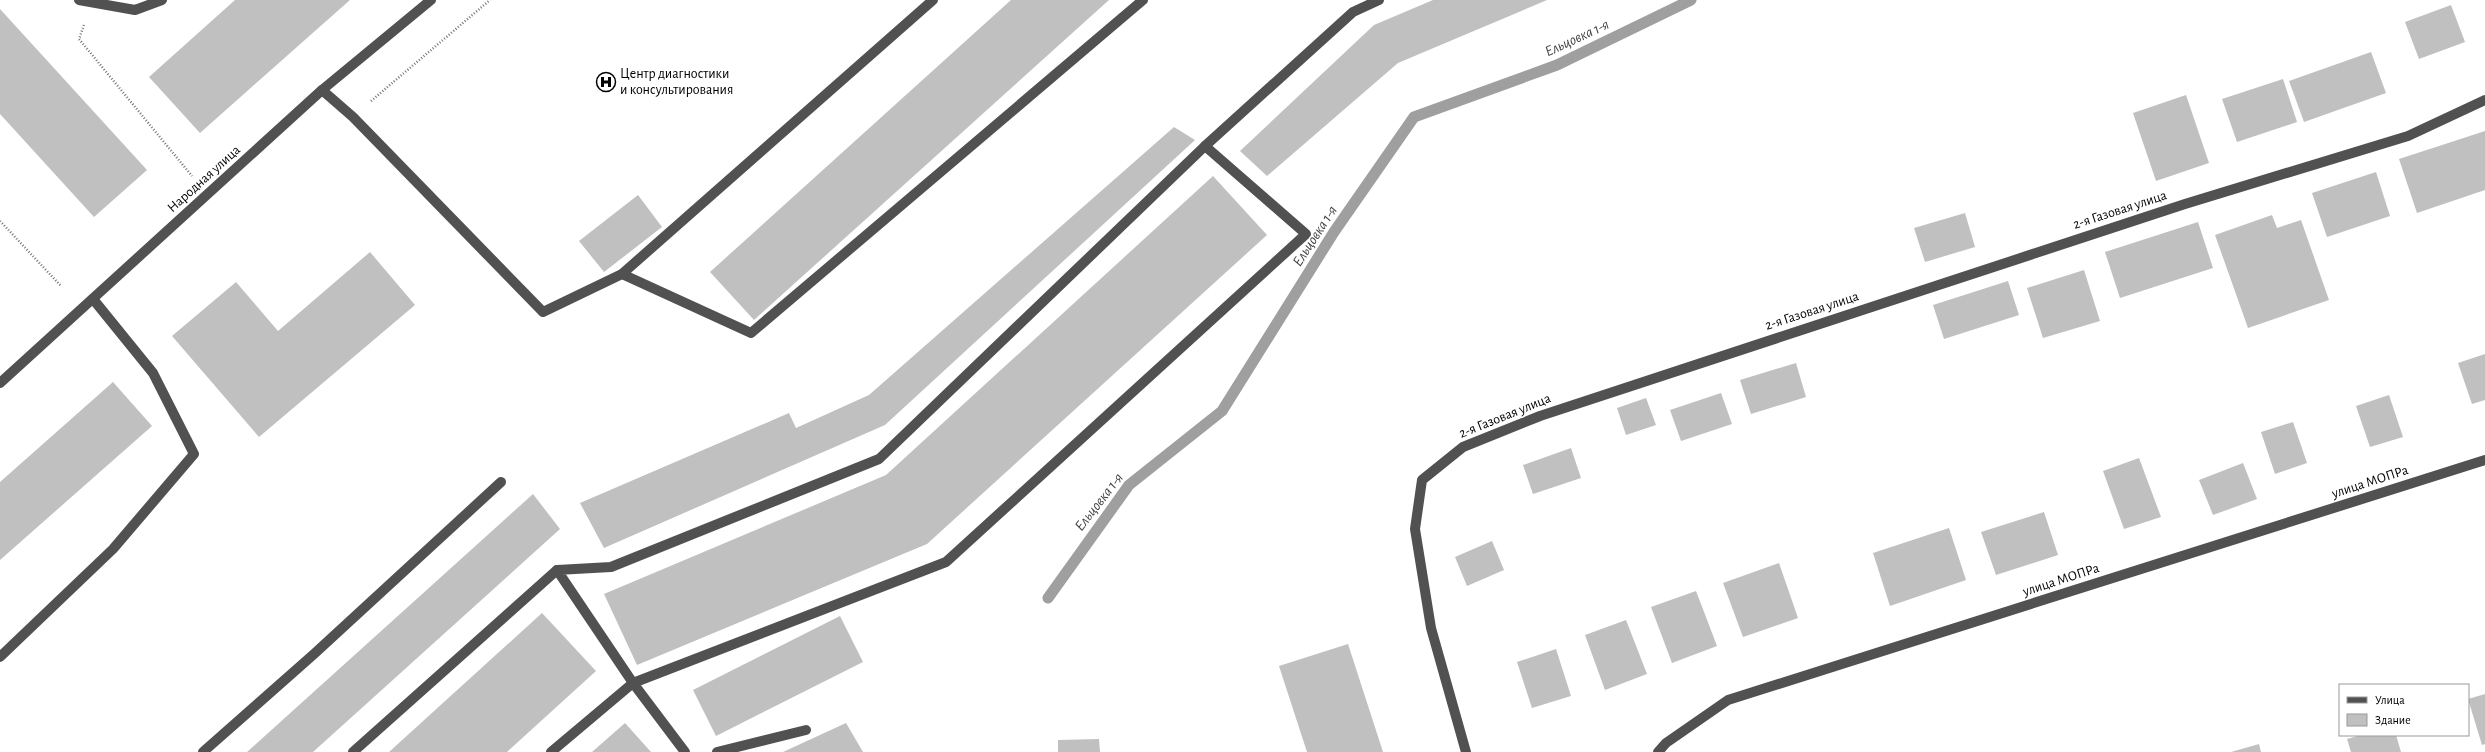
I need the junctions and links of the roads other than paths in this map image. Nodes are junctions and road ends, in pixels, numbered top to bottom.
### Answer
1 (79, 0) edge
2 (162, 0) edge
3 (431, 0) edge
4 (932, 0) edge
5 (1143, 0) edge
6 (1379, 0) edge
7 (322, 90) junction
8 (2485, 100) edge
9 (1205, 146) junction
10 (622, 274) junction
11 (93, 299) junction
12 (0, 383) edge
13 (2485, 460) edge
14 (501, 482) dead end
15 (557, 570) junction
16 (0, 657) edge
17 (633, 683) junction
18 (806, 730) dead end
19 (203, 752) edge
20 (353, 752) edge
21 (551, 752) edge
22 (685, 752) edge
23 (717, 752) edge
24 (1466, 752) edge
25 (1658, 752) edge

1 - 2 street
3 - 7 street, Народная улица
4 - 10 street
5 - 10 street
6 - 9 street
7 - 10 street
7 - 11 street, Народная улица
8 - 24 street, 2-я Газовая улица
9 - 15 street
9 - 17 street
11 - 12 street, Народная улица
11 - 16 street
13 - 25 street, улица МОПРа
14 - 19 street
15 - 17 street
15 - 20 street
17 - 21 street
17 - 22 street
18 - 23 street

